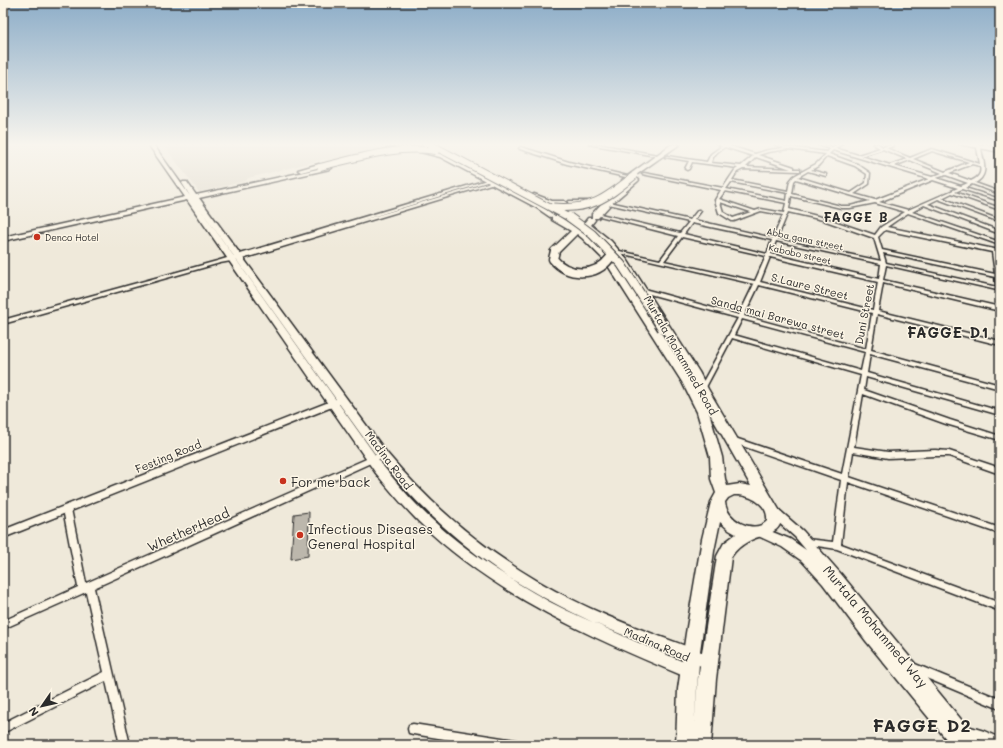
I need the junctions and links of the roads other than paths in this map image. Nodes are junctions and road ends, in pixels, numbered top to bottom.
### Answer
1 (178, 179) edge
2 (179, 179) edge
3 (267, 179) edge
4 (484, 179) edge
5 (489, 179) edge
6 (499, 179) edge
7 (500, 179) edge
8 (627, 179) edge
9 (628, 179) edge
10 (638, 179) edge
11 (669, 179) edge
12 (794, 179) edge
13 (802, 179) edge
14 (868, 179) edge
15 (934, 179) joint
16 (961, 179) edge
17 (977, 179) edge
18 (730, 181) joint
19 (490, 182) junction
20 (972, 183) junction
21 (960, 188) junction
22 (724, 190) junction
23 (952, 192) junction
24 (853, 193) junction
25 (1000, 193) edge
26 (790, 194) junction
27 (191, 196) junction
28 (939, 198) junction
29 (597, 200) junction
30 (717, 200) junction
31 (1000, 200) edge
32 (877, 201) junction
33 (788, 202) junction
34 (568, 203) junction
35 (607, 203) junction
36 (924, 204) junction
37 (551, 206) junction
38 (1000, 209) edge
39 (699, 211) dead end
40 (754, 212) junction
41 (786, 212) junction
42 (909, 212) junction
43 (554, 217) junction
44 (592, 218) junction
45 (1000, 221) edge
46 (691, 222) junction
47 (883, 228) junction
48 (577, 230) junction
49 (1000, 233) edge
50 (681, 235) junction
51 (876, 237) junction
52 (3, 238) edge
53 (776, 241) junction
54 (1000, 244) edge
55 (994, 250) junction
56 (880, 251) junction
57 (1000, 252) edge
58 (612, 254) junction
59 (769, 255) junction
60 (236, 258) junction
61 (661, 261) junction
62 (884, 263) junction
63 (999, 277) edge
64 (882, 282) junction
65 (757, 283) junction
66 (1000, 289) edge
67 (644, 291) junction
68 (1000, 292) edge
69 (1000, 309) edge
70 (875, 312) junction
71 (741, 317) junction
72 (3, 322) edge
73 (660, 328) junction
74 (731, 336) junction
75 (1000, 343) edge
76 (677, 345) junction
77 (666, 348) junction
78 (868, 351) junction
79 (864, 374) junction
80 (1000, 387) edge
81 (702, 389) junction
82 (861, 391) junction
83 (338, 401) junction
84 (1000, 413) edge
85 (1000, 438) edge
86 (729, 439) junction
87 (850, 449) junction
88 (377, 457) junction
89 (1000, 470) edge
90 (845, 478) junction
91 (721, 500) junction
92 (765, 500) junction
93 (67, 509) junction
94 (774, 512) junction
95 (1000, 531) edge
96 (757, 532) junction
97 (3, 534) edge
98 (805, 542) junction
99 (837, 546) junction
100 (86, 587) junction
101 (1000, 607) edge
102 (3, 625) edge
103 (692, 655) junction
104 (709, 662) junction
105 (910, 668) junction
106 (690, 671) junction
107 (108, 675) junction
108 (707, 679) junction
109 (1000, 704) edge
110 (3, 728) edge
111 (960, 728) junction
112 (413, 729) dead end
113 (1000, 743) edge
114 (125, 745) edge
115 (515, 745) edge
116 (685, 745) edge
117 (702, 745) edge
118 (961, 745) edge
119 (973, 745) edge

1 - 27 main road, Madina Road
2 - 27 main road, Madina Road
3 - 27 main road
4 - 19 main road
5 - 58 main road, bridge
6 - 37 main road, bridge
7 - 34 main road
8 - 29 highway
9 - 37 highway, bridge
10 - 35 highway
11 - 22 street
12 - 26 street
13 - 24 street
14 - 24 street
15 - 21 street
15 - 32 street
16 - 20 street
17 - 20 street
18 - 22 street
18 - 26 street
19 - 43 main road
19 - 60 street
20 - 21 street
20 - 25 street
21 - 23 street
21 - 31 street
22 - 30 street
22 - 33 street
23 - 28 street
23 - 38 street
24 - 32 street
26 - 32 street
26 - 33 street
27 - 52 main road
27 - 60 main road, Madina Road
28 - 36 street
28 - 45 street
29 - 34 highway
29 - 35 street, Abba gana street
30 - 40 street
30 - 40 street
32 - 42 street
33 - 41 street
34 - 43 highway
34 - 44 highway
35 - 44 highway
35 - 46 street, Abba gana street
36 - 42 street
36 - 49 street
37 - 73 main road, bridge
39 - 46 street
40 - 41 street
41 - 51 street
41 - 53 street
42 - 47 street
42 - 54 street
43 - 44 highway
43 - 48 highway, Murtala Mohammed Road
44 - 48 highway
44 - 50 street, Kabobo street
44 - 58 highway, Murtala Mohammed Road
46 - 50 street
46 - 53 street, Abba gana street
47 - 51 street
47 - 55 street
48 - 58 highway, bridge
48 - 77 highway, Murtala Mohammed Road
50 - 59 street, Kabobo street
50 - 61 street
51 - 56 street, Duni Street
53 - 59 street
53 - 62 street, Abba gana street
55 - 57 street
55 - 63 street
56 - 62 street, Duni Street
56 - 63 street
58 - 61 street, S.Laure Street
58 - 67 highway, Murtala Mohammed Road
58 - 73 main road
59 - 64 street, Kabobo street
59 - 65 street
60 - 72 street
60 - 83 main road, Madina Road
61 - 65 street, S.Laure Street
62 - 64 street, Duni Street
62 - 66 street, Abba gana street
63 - 66 street
64 - 69 street, Kabobo street
64 - 70 street, Duni Street
65 - 70 street, S.Laure Street
65 - 71 street
66 - 68 street
67 - 71 street, Sanda mai Barewa street
67 - 76 highway, Murtala Mohammed Road
70 - 75 street, S.Laure Street
70 - 78 street, Duni Street
71 - 74 street
71 - 78 street, Sanda mai Barewa street
73 - 76 main road
73 - 77 main road
74 - 79 street
74 - 81 street
76 - 81 highway, Murtala Mohammed Road
77 - 91 highway, Murtala Mohammed Road
78 - 79 street, Duni Street
78 - 80 street, Sanda mai Barewa street
79 - 82 street, Duni Street
79 - 84 street
81 - 86 highway, Murtala Mohammed Road
82 - 85 street
82 - 87 street, Duni Street
83 - 88 main road, Madina Road
83 - 93 street, Festing Road
86 - 90 street
86 - 92 highway, Murtala Mohammed Road
87 - 89 street
87 - 90 street, Duni Street
88 - 100 street, WhetherHead
88 - 103 main road, Madina Road
88 - 106 main road, Madina Road
90 - 95 street
90 - 99 street, Duni Street
91 - 92 highway
91 - 96 highway
91 - 103 highway
92 - 94 highway
93 - 97 street, Festing Road
93 - 100 street
94 - 96 highway
94 - 98 main road, Murtala Mohammed Way
96 - 104 highway
96 - 118 main road, Murtala Mohammed Way
98 - 99 street
98 - 105 main road, Murtala Mohammed Way
99 - 101 street
100 - 102 street, WhetherHead
100 - 107 street
103 - 104 main road, Madina Road
103 - 106 highway
104 - 108 highway
105 - 109 street
105 - 111 main road, Murtala Mohammed Way
106 - 108 main road, Madina Road
106 - 116 highway
107 - 110 street
107 - 114 street
108 - 117 highway
111 - 113 street
111 - 119 main road, Murtala Mohammed Way
112 - 115 street

